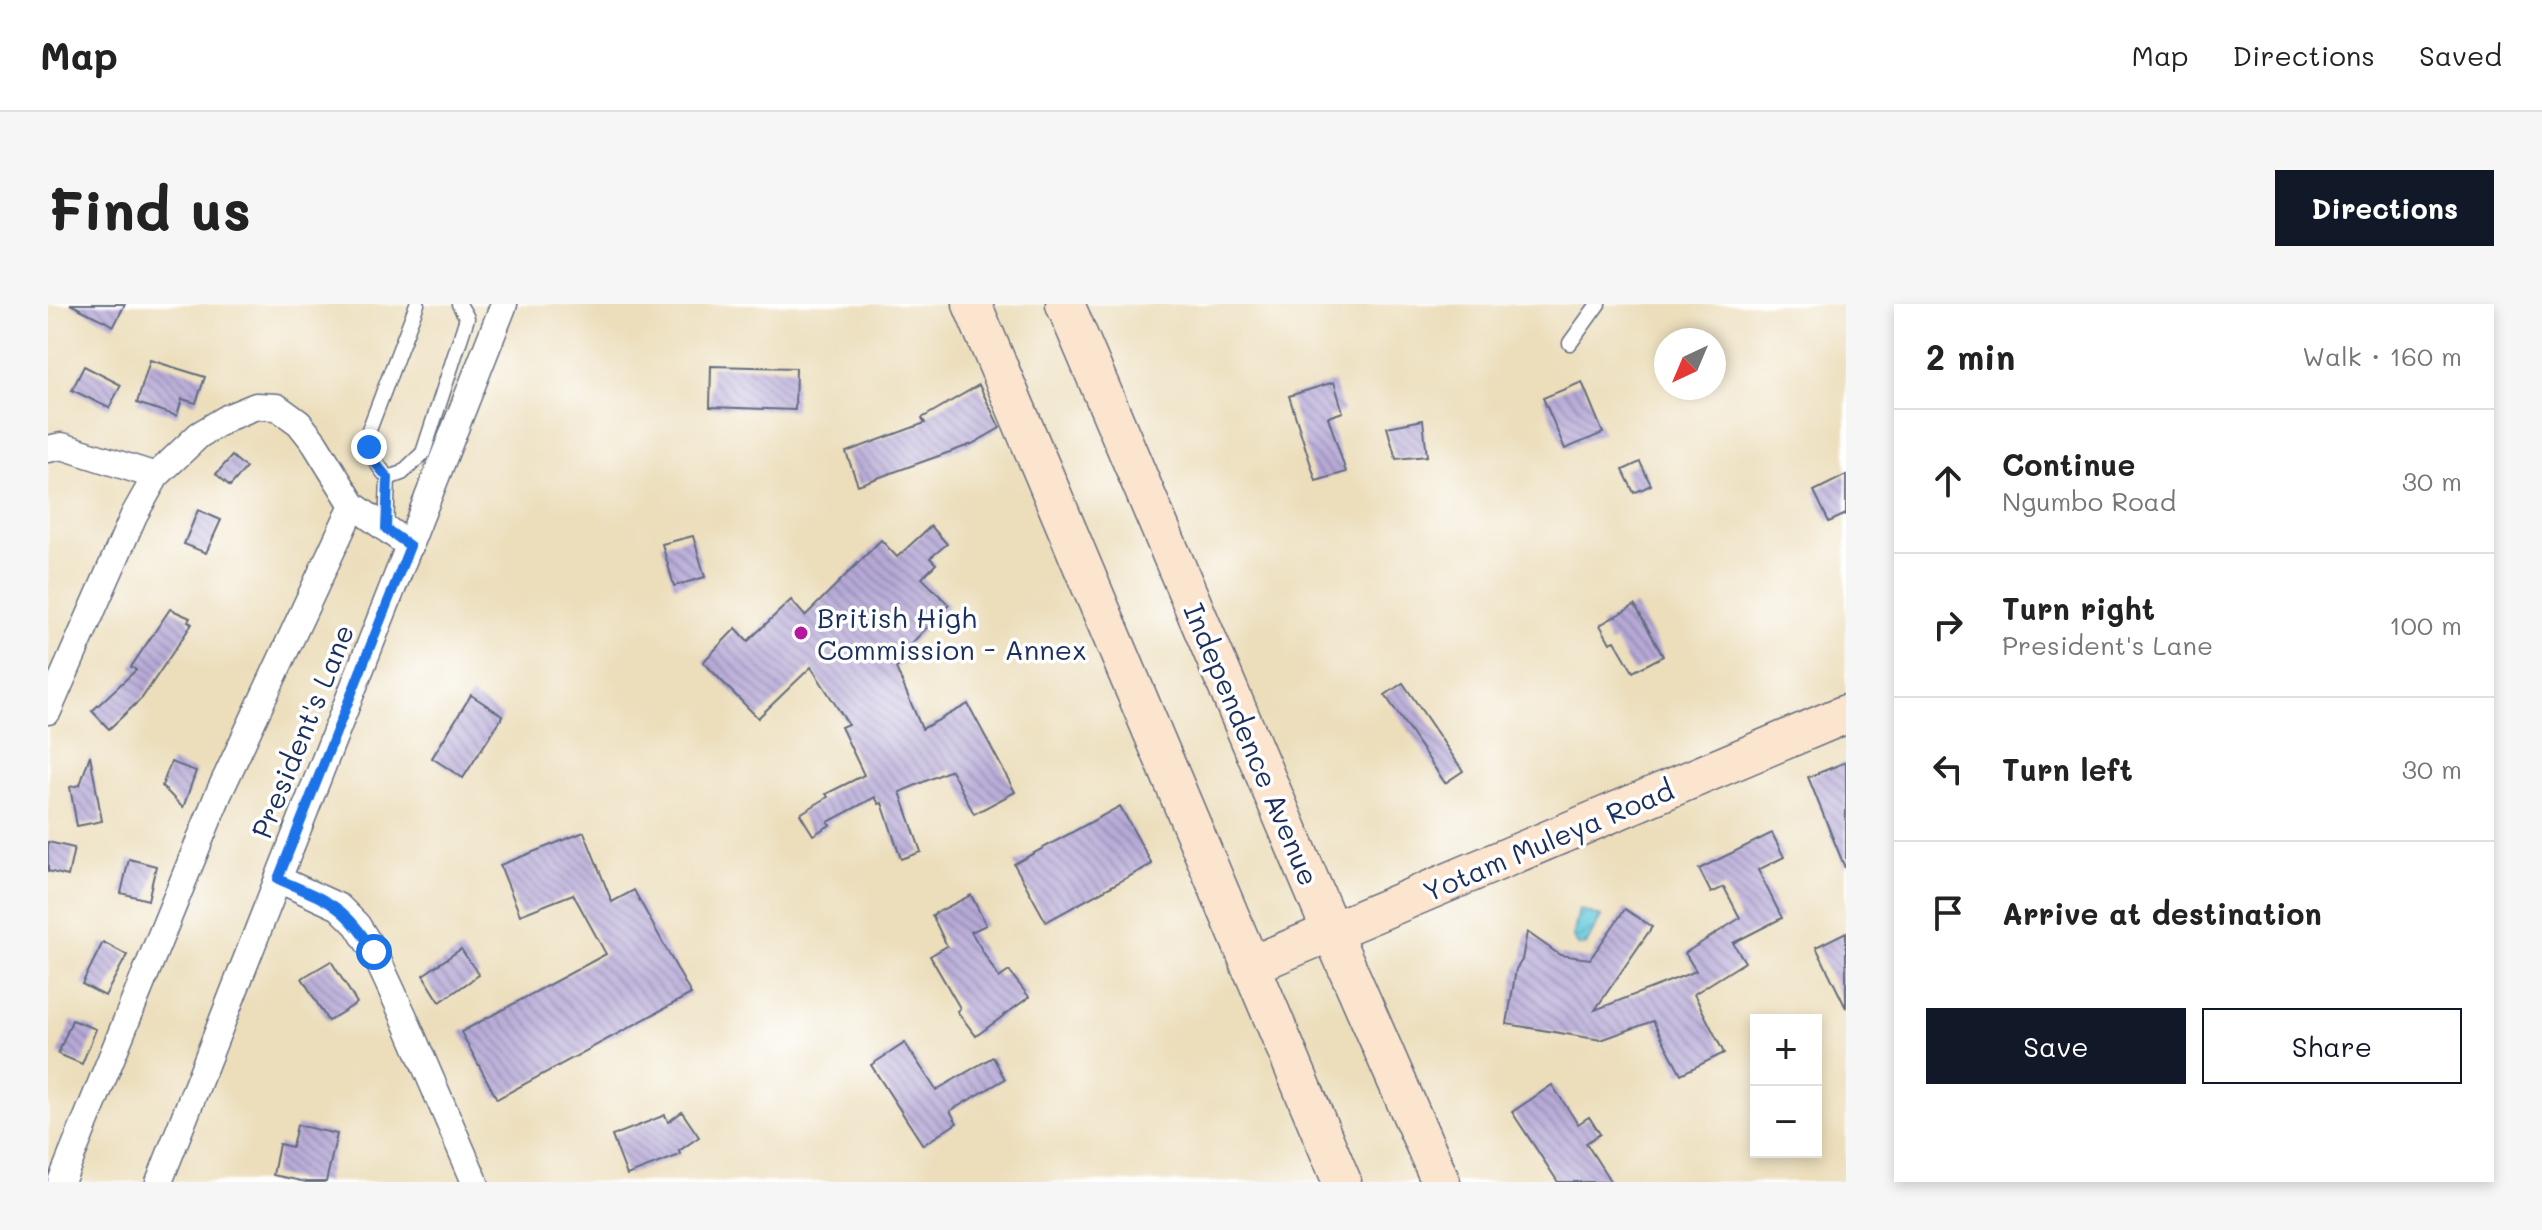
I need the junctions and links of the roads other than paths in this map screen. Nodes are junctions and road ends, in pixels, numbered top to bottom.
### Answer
1 (417, 304) edge
2 (459, 304) edge
3 (504, 304) edge
4 (972, 304) edge
5 (1065, 304) edge
6 (1598, 304) edge
7 (1570, 343) dead end
8 (48, 449) edge
9 (156, 476) junction
10 (388, 478) junction
11 (353, 505) junction
12 (386, 529) junction
13 (410, 546) junction
14 (48, 707) edge
15 (1846, 714) edge
16 (278, 879) junction
17 (1332, 933) junction
18 (1250, 966) junction
19 (61, 1182) edge
20 (159, 1182) edge
21 (475, 1182) edge
22 (1342, 1182) edge
23 (1441, 1182) edge

1 - 10 lane
2 - 10 lane
3 - 13 street, President's Lane
4 - 18 main road
5 - 17 main road, Independence Avenue
6 - 7 lane
8 - 9 street
9 - 11 street
9 - 14 street
10 - 12 lane
11 - 12 street
11 - 19 street
12 - 13 street
13 - 16 street, President's Lane
15 - 17 main road, Yotam Muleya Road
16 - 20 street, President's Lane
16 - 21 street
17 - 18 main road, Yotam Muleya Road
17 - 23 main road, Independence Avenue
18 - 22 main road

